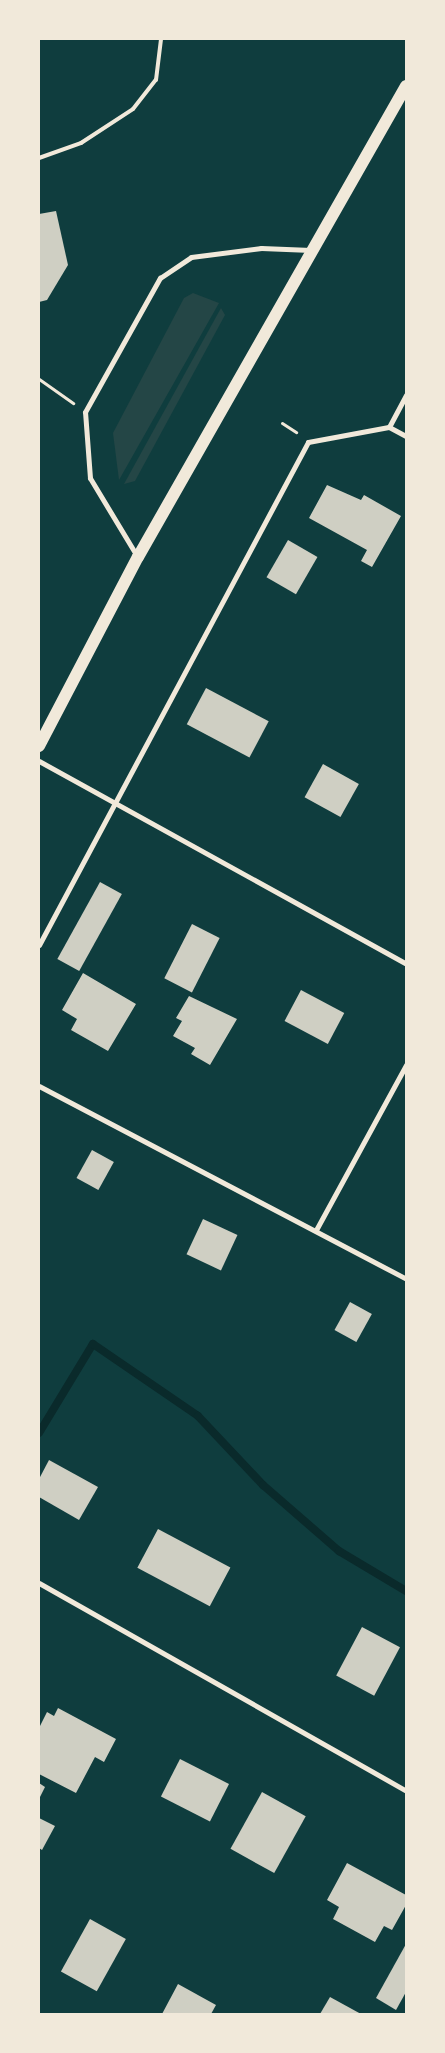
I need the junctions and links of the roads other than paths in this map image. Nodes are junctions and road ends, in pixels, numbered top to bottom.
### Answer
1 (161, 39) edge
2 (406, 86) edge
3 (39, 158) edge
4 (314, 250) junction
5 (406, 395) edge
6 (389, 427) junction
7 (406, 436) edge
8 (138, 558) junction
9 (39, 746) edge
10 (39, 761) edge
11 (117, 801) junction
12 (39, 945) edge
13 (406, 964) edge
14 (406, 1064) edge
15 (39, 1086) edge
16 (316, 1230) junction
17 (406, 1279) edge
18 (40, 1585) edge
19 (406, 1791) edge

1 - 3 lane
2 - 4 main road
4 - 8 main road
4 - 8 street
5 - 6 street
6 - 7 street
6 - 11 street
8 - 9 main road
10 - 11 street
11 - 12 street
11 - 13 street
14 - 16 street
15 - 16 street
16 - 17 street
18 - 19 street

